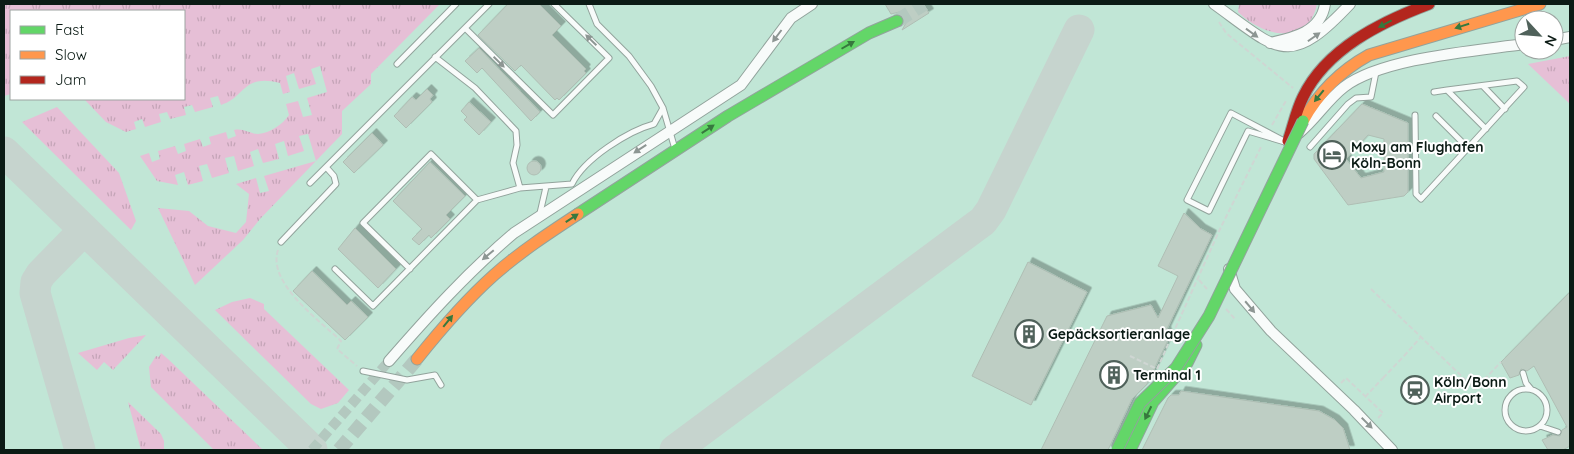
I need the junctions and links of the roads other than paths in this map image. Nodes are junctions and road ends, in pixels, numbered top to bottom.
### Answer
1 (456, 4) edge
2 (490, 4) edge
3 (554, 4) edge
4 (590, 4) edge
5 (812, 4) edge
6 (1214, 4) edge
7 (1230, 4) edge
8 (1325, 4) edge
9 (1350, 4) edge
10 (1429, 4) edge
11 (1522, 4) edge
12 (1540, 4) edge
13 (1508, 12) junction
14 (897, 21) tunnel mouth
15 (1236, 21) junction
16 (464, 28) junction
17 (1269, 43) junction
18 (1514, 46) edge
19 (435, 58) junction
20 (397, 64) dead end
21 (1376, 72) junction
22 (1483, 86) junction
23 (1446, 90) junction
24 (1434, 92) dead end
25 (663, 108) junction
26 (1504, 109) junction
27 (1415, 115) dead end
28 (1436, 116) dead end
29 (1486, 128) junction
30 (668, 131) junction
31 (1288, 143) junction
32 (1310, 147) dead end
33 (1468, 148) junction
34 (675, 150) junction
35 (326, 167) junction
36 (310, 183) dead end
37 (546, 187) junction
38 (520, 188) junction
39 (477, 200) junction
40 (540, 214) junction
41 (281, 242) road end
42 (1228, 264) junction
43 (334, 269) dead end
44 (410, 269) junction
45 (417, 359) tunnel mouth
46 (389, 361) tunnel mouth
47 (363, 371) road end
48 (1523, 373) dead end
49 (441, 385) dead end
50 (1530, 389) junction
51 (1540, 426) junction
52 (1558, 432) dead end
53 (1117, 450) edge
54 (1130, 450) edge
55 (1392, 450) edge

1 - 20 lane
2 - 16 lane
16 -> 3 lane
4 - 25 lane
5 -> 30 street
6 - 15 street
7 - 15 street
8 - 17 street
17 -> 9 street
10 -> 31 street
11 - 13 street
12 - 13 street
13 -> 53 street, bridge
34 -> 14 street
15 -> 17 street
16 - 19 lane
18 - 21 street
19 - 35 lane
19 - 38 lane
21 - 31 street
21 - 32 lane
22 - 23 lane
22 - 26 lane
22 - 26 lane
23 - 24 lane
23 - 29 lane
25 - 30 lane
25 - 37 lane
26 - 29 lane
27 - 33 lane
28 - 33 lane
29 - 33 lane
30 - 34 lane
30 -> 40 street
31 - 31 lane
31 - 42 street
45 -> 34 street
35 - 36 lane
35 - 41 lane
37 - 38 lane
37 - 40 lane
38 - 39 lane
39 - 44 lane
39 - 44 lane
40 -> 46 street
42 -> 54 street
42 -> 55 street
43 - 44 lane
47 - 49 lane
48 - 50 lane
50 - 51 lane
50 - 51 lane
51 - 52 lane

